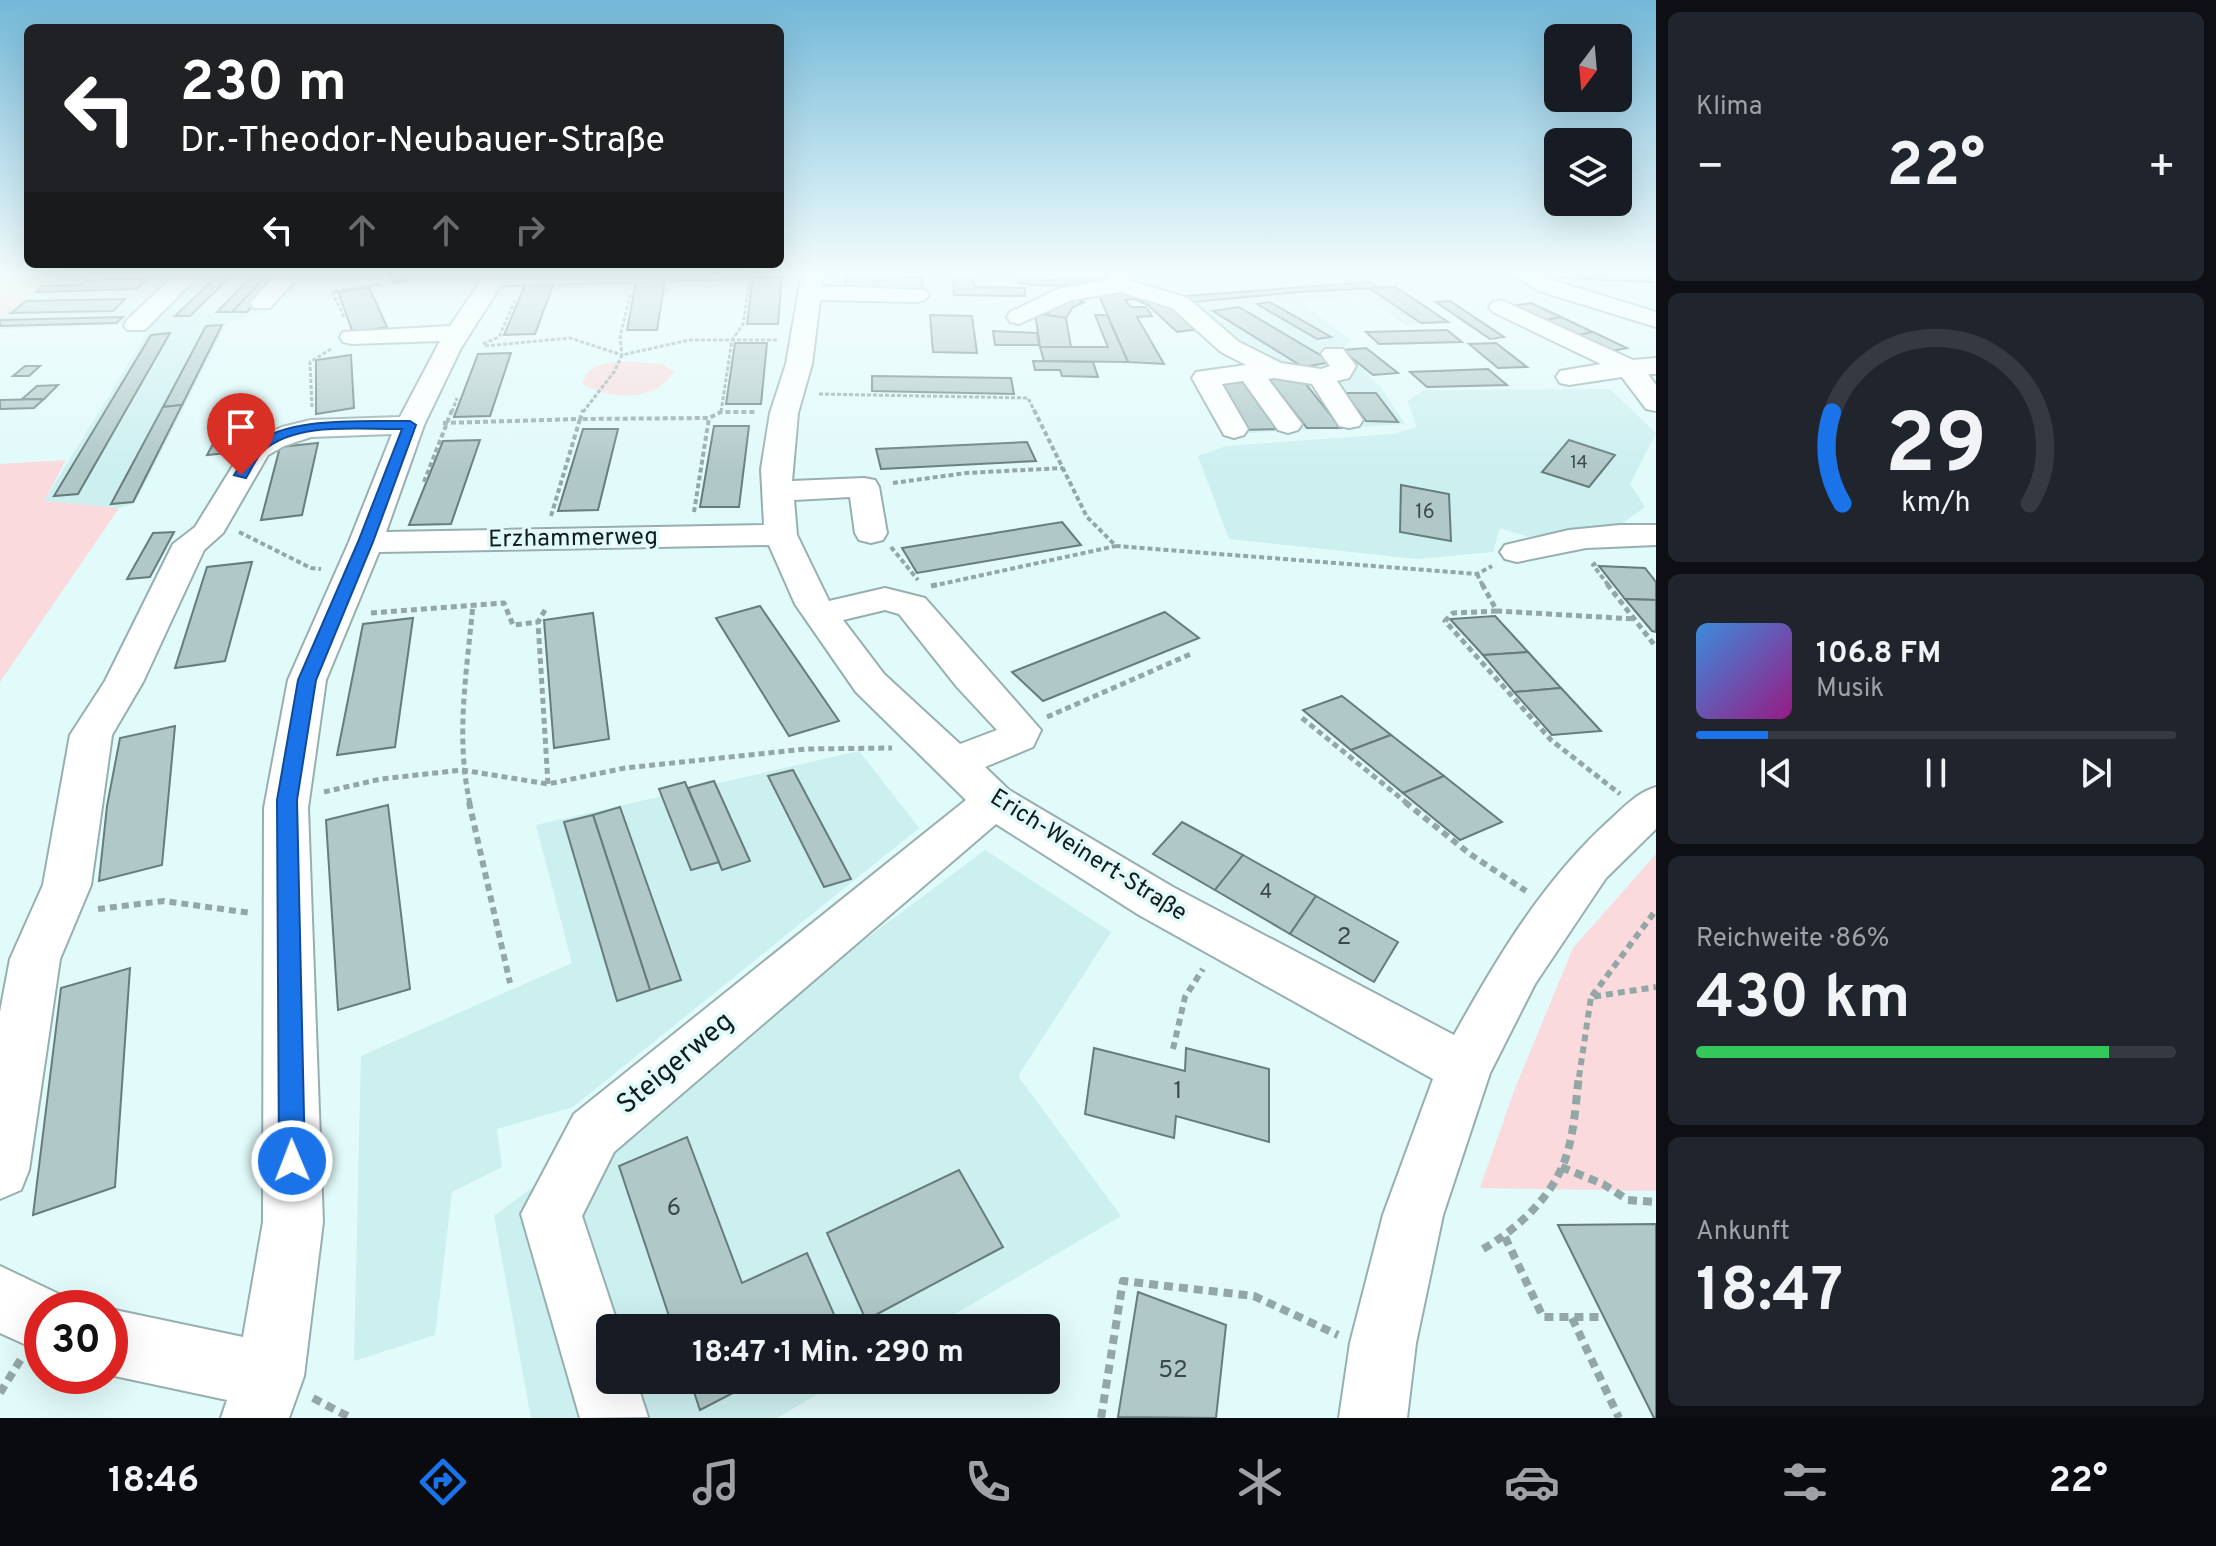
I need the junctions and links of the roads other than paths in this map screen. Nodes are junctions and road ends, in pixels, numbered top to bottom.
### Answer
1 (456, 338) edge
2 (803, 338) edge
3 (1220, 338) edge
4 (1566, 338) edge
5 (1656, 366) edge
6 (1629, 368) junction
7 (1262, 372) junction
8 (1569, 377) dead end
9 (1656, 403) edge
10 (1349, 420) dead end
11 (429, 424) junction
12 (1288, 424) dead end
13 (1234, 429) dead end
14 (778, 491) junction
15 (871, 533) road end
16 (781, 535) junction
17 (1656, 535) edge
18 (373, 552) junction
19 (1517, 552) road end
20 (821, 614) junction
21 (946, 755) junction
22 (994, 801) junction
23 (1650, 808) edge
24 (1464, 1068) junction
25 (0, 1170) edge
26 (0, 1298) edge
27 (24, 1311) edge
28 (128, 1349) edge
29 (262, 1397) edge
30 (614, 1417) edge
31 (1373, 1418) edge

1 - 11 street
2 - 14 street, Erich-Weinert-Straße
3 - 7 street
4 - 6 street
5 - 6 street
6 - 8 street
6 - 9 street
7 - 10 street
7 - 12 street
7 - 13 street
11 - 18 street
11 - 25 street
14 - 15 street
14 - 16 street, Erich-Weinert-Straße
16 - 18 street, Erzhammerweg
16 - 20 street, Erich-Weinert-Straße
17 - 19 street
18 - 29 street
20 - 21 street, Erich-Weinert-Straße
20 - 21 street
21 - 22 street, Erich-Weinert-Straße
22 - 24 street, Erich-Weinert-Straße
22 - 30 street, Steigerweg
23 - 24 street
24 - 31 street
26 - 27 street
28 - 29 street

